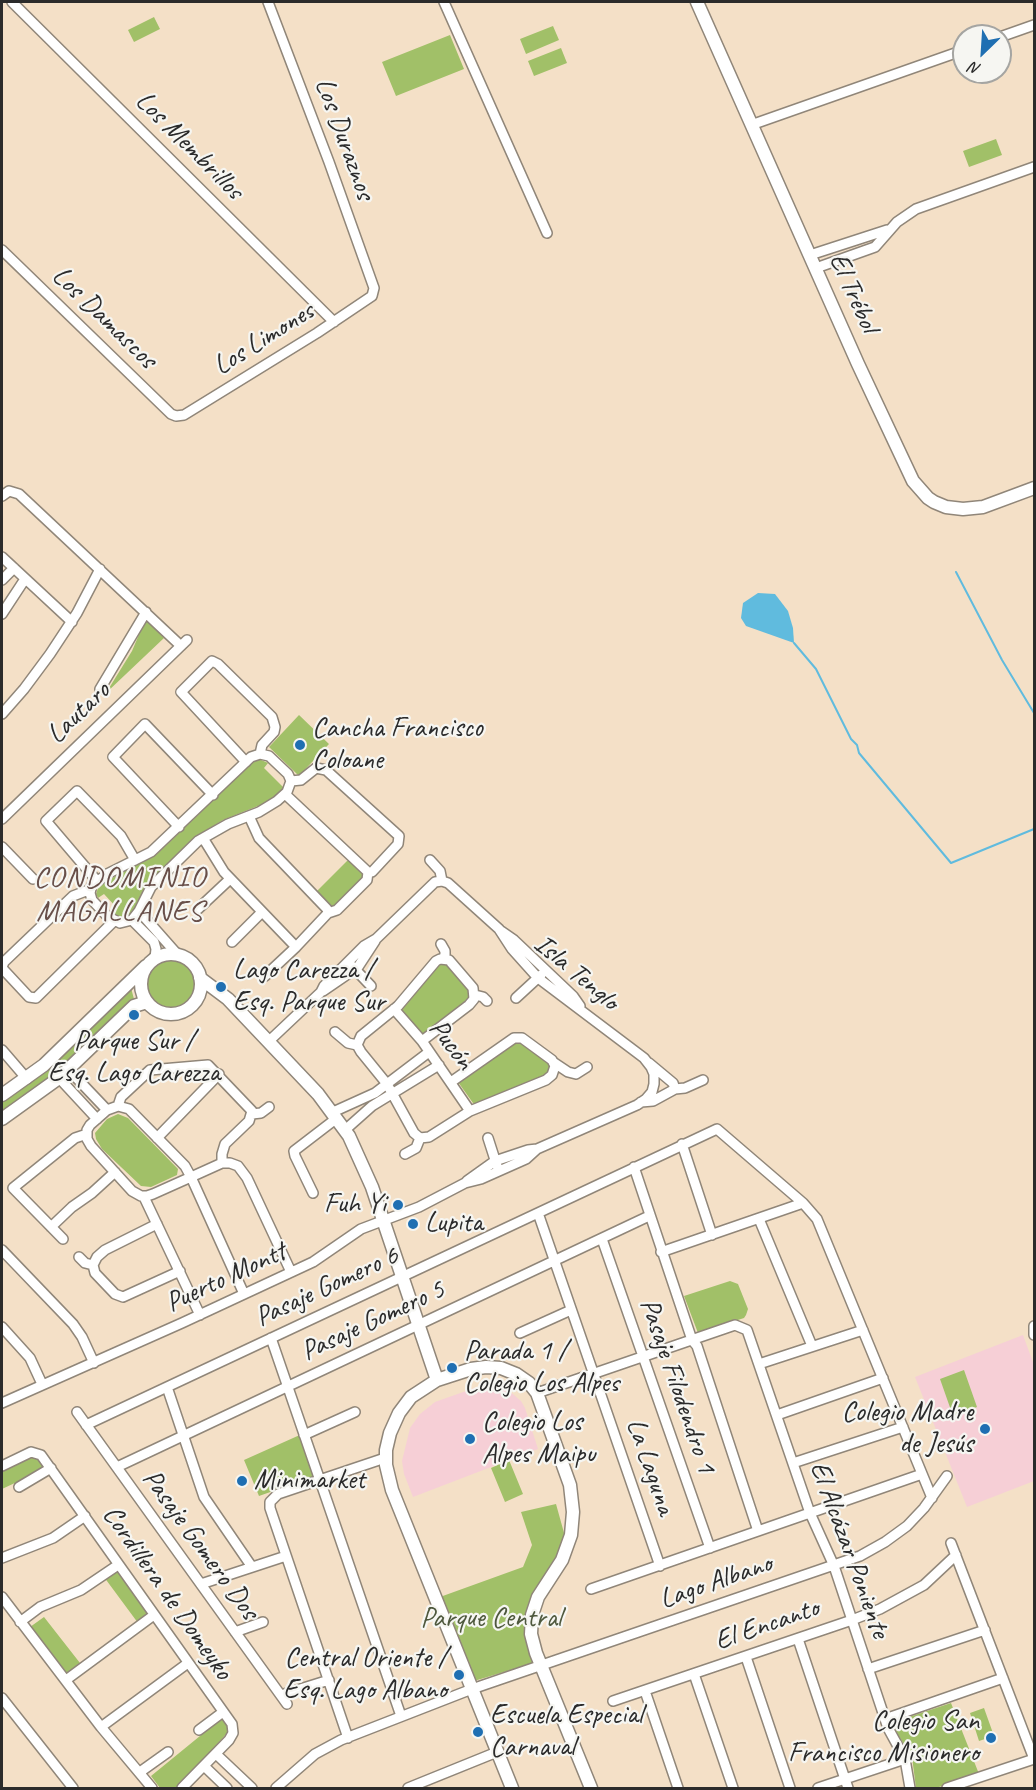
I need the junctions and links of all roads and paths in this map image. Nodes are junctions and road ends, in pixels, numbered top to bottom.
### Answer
1 (12, 2) edge
2 (268, 2) edge
3 (444, 2) edge
4 (697, 2) edge
5 (1035, 25) edge
6 (1012, 33) edge
7 (952, 54) edge
8 (751, 125) junction
9 (1035, 167) edge
10 (887, 230) junction
11 (548, 233) dead end
12 (2, 250) edge
13 (810, 255) junction
14 (816, 268) junction
15 (373, 294) joint
16 (334, 322) junction
17 (176, 416) joint
18 (1035, 488) edge
19 (2, 496) edge
20 (2, 557) edge
21 (14, 568) junction
22 (100, 569) junction
23 (25, 579) junction
24 (2, 580) edge
25 (146, 612) junction
26 (2, 614) edge
27 (72, 622) junction
28 (100, 689) dead end
29 (2, 714) edge
30 (260, 754) junction
31 (246, 762) junction
32 (291, 781) junction
33 (285, 794) junction
34 (213, 795) junction
35 (249, 816) junction
36 (2, 819) edge
37 (179, 827) junction
38 (203, 838) junction
39 (2, 847) edge
40 (135, 860) junction
41 (430, 860) dead end
42 (368, 872) junction
43 (33, 879) dead end
44 (230, 879) junction
45 (97, 880) junction
46 (438, 881) junction
47 (91, 889) junction
48 (198, 909) dead end
49 (139, 911) junction
50 (262, 912) junction
51 (328, 913) junction
52 (132, 920) junction
53 (114, 921) junction
54 (376, 939) junction
55 (232, 942) dead end
56 (441, 944) dead end
57 (296, 947) junction
58 (177, 954) junction
59 (445, 959) junction
60 (151, 962) junction
61 (348, 962) junction
62 (2, 967) edge
63 (355, 970) junction
64 (542, 974) junction
65 (265, 976) dead end
66 (200, 978) junction
67 (371, 986) dead end
68 (321, 992) junction
69 (475, 995) junction
70 (516, 998) dead end
71 (196, 1000) junction
72 (487, 1001) dead end
73 (147, 1002) junction
74 (234, 1006) junction
75 (394, 1009) junction
76 (335, 1032) dead end
77 (422, 1041) junction
78 (268, 1042) junction
79 (357, 1044) junction
80 (2, 1050) edge
81 (429, 1052) junction
82 (554, 1062) junction
83 (648, 1062) junction
84 (439, 1065) junction
85 (587, 1067) dead end
86 (568, 1072) junction
87 (64, 1073) junction
88 (219, 1074) junction
89 (550, 1078) junction
90 (27, 1079) junction
91 (703, 1080) dead end
92 (451, 1082) junction
93 (387, 1084) junction
94 (675, 1089) junction
95 (393, 1093) junction
96 (2, 1095) edge
97 (641, 1102) junction
98 (118, 1106) junction
99 (269, 1107) dead end
100 (107, 1110) junction
101 (470, 1111) junction
102 (252, 1114) junction
103 (335, 1115) junction
104 (2, 1119) edge
105 (97, 1119) junction
106 (345, 1130) junction
107 (87, 1134) junction
108 (157, 1138) junction
109 (420, 1138) junction
110 (488, 1138) dead end
111 (682, 1144) junction
112 (537, 1149) junction
113 (405, 1154) dead end
114 (495, 1161) junction
115 (222, 1163) junction
116 (634, 1167) junction
117 (498, 1171) junction
118 (115, 1172) junction
119 (190, 1177) junction
120 (465, 1183) junction
121 (313, 1193) dead end
122 (144, 1197) junction
123 (803, 1203) junction
124 (538, 1213) junction
125 (649, 1216) junction
126 (759, 1219) junction
127 (383, 1220) junction
128 (157, 1224) junction
129 (51, 1227) junction
130 (712, 1235) junction
131 (63, 1239) dead end
132 (602, 1239) junction
133 (2, 1250) edge
134 (661, 1252) junction
135 (79, 1257) dead end
136 (554, 1261) junction
137 (93, 1265) junction
138 (180, 1271) junction
139 (291, 1272) junction
140 (402, 1276) junction
141 (244, 1294) junction
142 (571, 1310) junction
143 (200, 1315) junction
144 (418, 1325) junction
145 (1034, 1326) edge
146 (2, 1327) edge
147 (863, 1330) junction
148 (520, 1333) dead end
149 (1035, 1335) edge
150 (272, 1338) junction
151 (692, 1340) junction
152 (812, 1346) junction
153 (643, 1357) junction
154 (94, 1363) junction
155 (759, 1364) junction
156 (594, 1374) junction
157 (883, 1378) junction
158 (437, 1380) junction
159 (42, 1384) junction
160 (288, 1386) junction
161 (167, 1387) junction
162 (537, 1393) junction
163 (2, 1403) edge
164 (77, 1412) dead end
165 (356, 1412) dead end
166 (777, 1415) junction
167 (86, 1425) junction
168 (903, 1427) junction
169 (304, 1435) junction
170 (183, 1436) junction
171 (386, 1458) junction
172 (793, 1463) junction
173 (2, 1466) edge
174 (117, 1467) junction
175 (51, 1468) junction
176 (922, 1474) junction
177 (947, 1476) dead end
178 (319, 1480) junction
179 (19, 1487) dead end
180 (932, 1498) junction
181 (810, 1513) junction
182 (85, 1516) junction
183 (758, 1531) junction
184 (951, 1543) dead end
185 (710, 1548) junction
186 (956, 1555) junction
187 (286, 1556) junction
188 (2, 1558) edge
189 (118, 1564) junction
190 (660, 1566) junction
191 (834, 1566) junction
192 (252, 1567) junction
193 (201, 1584) junction
194 (591, 1589) dead end
195 (2, 1597) edge
196 (154, 1615) junction
197 (852, 1620) junction
198 (20, 1622) junction
199 (263, 1622) dead end
200 (985, 1630) junction
201 (235, 1632) junction
202 (798, 1639) junction
203 (746, 1657) junction
204 (188, 1664) junction
205 (541, 1665) junction
206 (868, 1669) junction
207 (694, 1674) junction
208 (1003, 1678) junction
209 (66, 1680) junction
210 (328, 1680) junction
211 (472, 1689) junction
212 (645, 1691) junction
213 (281, 1695) junction
214 (2, 1698) edge
215 (613, 1701) dead end
216 (287, 1704) dead end
217 (223, 1712) junction
218 (401, 1716) junction
219 (885, 1719) junction
220 (101, 1727) junction
221 (199, 1730) dead end
222 (348, 1738) junction
223 (168, 1752) dead end
224 (497, 1752) junction
225 (216, 1754) junction
226 (905, 1759) junction
227 (1035, 1759) edge
228 (204, 1766) junction
229 (140, 1772) junction
230 (435, 1778) junction
231 (846, 1784) edge
232 (73, 1788) edge
233 (152, 1788) edge
234 (182, 1788) edge
235 (227, 1788) edge
236 (252, 1788) edge
237 (276, 1788) edge
238 (408, 1788) edge
239 (439, 1788) edge
240 (512, 1788) edge
241 (591, 1788) edge
242 (678, 1788) edge
243 (733, 1788) edge
244 (790, 1788) edge
245 (818, 1788) edge
246 (910, 1788) edge
247 (947, 1788) edge

1 - 16 street, Los Membrillos
2 - 15 street, Los Duraznos
3 - 11 street
4 - 8 street, El Trébol
5 - 6 street
7 - 8 street
8 - 13 street, El Trébol
9 - 10 street
10 - 13 street
10 - 14 street
12 - 17 street, Los Damascos
13 - 14 street, El Trébol
14 - 18 street, El Trébol
15 - 16 street, Los Limones
16 - 17 street, Los Limones
19 - 22 street
20 - 21 street
21 - 23 street
21 - 24 street
22 - 25 street
22 - 27 street
23 - 26 street
23 - 27 street
25 - 28 street
25 - 36 street, Lautaro
27 - 29 street
30 - 31 street
30 - 31 street
30 - 32 street
31 - 34 street
32 - 33 street
32 - 42 street
33 - 35 street
33 - 42 street
34 - 37 street
34 - 37 street
35 - 38 street
35 - 51 street
37 - 40 street
38 - 44 street
38 - 49 street
39 - 43 street
40 - 45 street
40 - 45 street
41 - 46 street
42 - 51 street
44 - 48 street
44 - 50 street
45 - 47 street
46 - 54 street
46 - 64 street, Isla Tenglo
47 - 53 street
47 - 62 street
49 - 52 street
49 - 58 street
50 - 55 street
50 - 57 street
51 - 57 street
52 - 53 street
52 - 60 street
53 - 62 street
54 - 61 street
54 - 63 street
56 - 59 street
57 - 65 street
58 - 60 street
58 - 66 street
59 - 69 street
59 - 75 street
60 - 73 street
60 - 90 street
61 - 63 street
61 - 68 street
63 - 67 street
63 - 68 street
64 - 70 street
64 - 83 street, Isla Tenglo
66 - 71 street
66 - 74 street
68 - 78 street
69 - 72 street
69 - 77 street
71 - 73 street
71 - 74 street
73 - 87 street
74 - 78 street
75 - 77 street, Pucón
75 - 79 street
76 - 79 street
77 - 81 street, Pucón
78 - 103 street
79 - 93 street
80 - 90 street
81 - 84 street, Pucón
81 - 93 street
82 - 86 street
82 - 89 street
82 - 92 street
83 - 94 street, Isla Tenglo
83 - 97 street, Puerto Montt
84 - 92 street, Pucón
84 - 95 street
85 - 86 street
86 - 89 street
87 - 100 street
87 - 104 street
87 - 105 street
88 - 98 street
88 - 102 street
88 - 108 street
89 - 101 street
90 - 96 street
91 - 94 street
92 - 101 street, Pucón
93 - 95 street
93 - 103 street
94 - 97 street
95 - 106 street
95 - 109 street
97 - 112 street, Puerto Montt
98 - 100 street
98 - 108 street
99 - 102 street
100 - 105 street
101 - 109 street
102 - 115 street
103 - 106 street
103 - 121 street
105 - 107 street
106 - 127 street
107 - 118 street
107 - 129 street
108 - 119 street
109 - 113 street
110 - 114 street
111 - 116 street, Pasaje Gomero 6
111 - 123 street, Pasaje Gomero 6
111 - 130 street
112 - 114 street, Puerto Montt
112 - 117 street, Puerto Montt
114 - 117 street
114 - 120 street, Puerto Montt
115 - 119 street
115 - 139 street
116 - 124 street, Pasaje Gomero 6
116 - 125 street
117 - 120 street, Puerto Montt
118 - 122 street
118 - 129 street
119 - 122 street
119 - 141 street
120 - 127 street, Puerto Montt
122 - 128 street
123 - 126 street
123 - 147 street
124 - 136 street, La Laguna
124 - 140 street, Pasaje Gomero 6
125 - 132 street, Pasaje Gomero 5
125 - 134 street
126 - 130 street
126 - 152 street
127 - 139 street, Puerto Montt
127 - 140 street
128 - 137 street
128 - 138 street
129 - 131 street
130 - 134 street
132 - 136 street, Pasaje Gomero 5
132 - 153 street, Pasaje Filodendro 1
133 - 154 street
134 - 151 street
135 - 137 street
136 - 142 street, La Laguna
136 - 144 street, Pasaje Gomero 5
137 - 138 street
138 - 143 street
139 - 141 street, Puerto Montt
140 - 144 street
140 - 150 street, Pasaje Gomero 6
141 - 143 street, Puerto Montt
142 - 148 street
142 - 156 street, La Laguna
143 - 154 street, Puerto Montt
144 - 158 street
144 - 160 street, Pasaje Gomero 5
145 - 149 street
146 - 159 street
147 - 152 street
147 - 157 street
150 - 160 street
150 - 161 street, Pasaje Gomero 6
151 - 153 street
151 - 155 street, El Alcázar Poniente
151 - 183 street
152 - 155 street
153 - 156 street
153 - 185 street, Pasaje Filodendro 1
154 - 159 street, Puerto Montt
155 - 166 street, El Alcázar Poniente
156 - 162 street
156 - 190 street, La Laguna
157 - 166 street
157 - 168 street
158 - 162 street
158 - 171 street
159 - 163 street, Puerto Montt
160 - 169 street
160 - 170 street, Pasaje Gomero 5
161 - 167 street, Pasaje Gomero 6
161 - 170 street
162 - 205 street
164 - 167 street, Pasaje Gomero Dos
165 - 169 street
166 - 172 street, El Alcázar Poniente
167 - 174 street, Pasaje Gomero Dos
168 - 172 street
168 - 176 street
169 - 178 street
170 - 174 street, Pasaje Gomero 5
170 - 192 street
171 - 178 street
171 - 211 street
172 - 181 street, El Alcázar Poniente
173 - 175 street, Cordillera de Domeyko
174 - 193 street, Pasaje Gomero Dos
175 - 179 street
175 - 182 street, Cordillera de Domeyko
176 - 180 street
176 - 181 street
177 - 180 street, Lago Albano
178 - 187 street
178 - 218 street
180 - 191 street, Lago Albano
181 - 183 street
181 - 191 street, El Alcázar Poniente
182 - 188 street
182 - 189 street, Cordillera de Domeyko
183 - 185 street
184 - 186 street
185 - 190 street
186 - 197 street, El Encanto
186 - 200 street
187 - 192 street
187 - 210 street
189 - 196 street, Cordillera de Domeyko
189 - 198 street
190 - 194 street
191 - 197 street, El Alcázar Poniente
191 - 205 street, Lago Albano
192 - 193 street
193 - 201 street, Pasaje Gomero Dos
195 - 198 street
196 - 204 street, Cordillera de Domeyko
196 - 209 street
197 - 202 street, El Encanto
197 - 206 street, El Alcázar Poniente
198 - 209 street
199 - 201 street
200 - 206 street
200 - 208 street
201 - 213 street, Pasaje Gomero Dos
202 - 203 street, El Encanto
202 - 231 street
203 - 207 street, El Encanto
203 - 244 street
204 - 217 street, Cordillera de Domeyko
204 - 220 street
205 - 211 street, Lago Albano
205 - 241 street
206 - 219 street, El Alcázar Poniente
207 - 212 street, El Encanto
207 - 243 street
208 - 219 street
208 - 227 street
209 - 220 street
210 - 213 street
210 - 222 street
211 - 218 street, Lago Albano
211 - 224 street
212 - 215 street, El Encanto
212 - 242 street
213 - 216 street, Pasaje Gomero Dos
214 - 232 street
217 - 221 street
217 - 225 street, Cordillera de Domeyko
218 - 222 street, Lago Albano
219 - 226 street, El Alcázar Poniente
220 - 229 street
222 - 237 street, Lago Albano
223 - 229 street
224 - 230 street
224 - 240 street
225 - 228 street, Cordillera de Domeyko
225 - 236 street
226 - 231 street
226 - 246 street, El Alcázar Poniente
227 - 247 street
228 - 234 street, Cordillera de Domeyko
228 - 235 street
229 - 233 street
230 - 238 street
230 - 239 street
231 - 245 street

